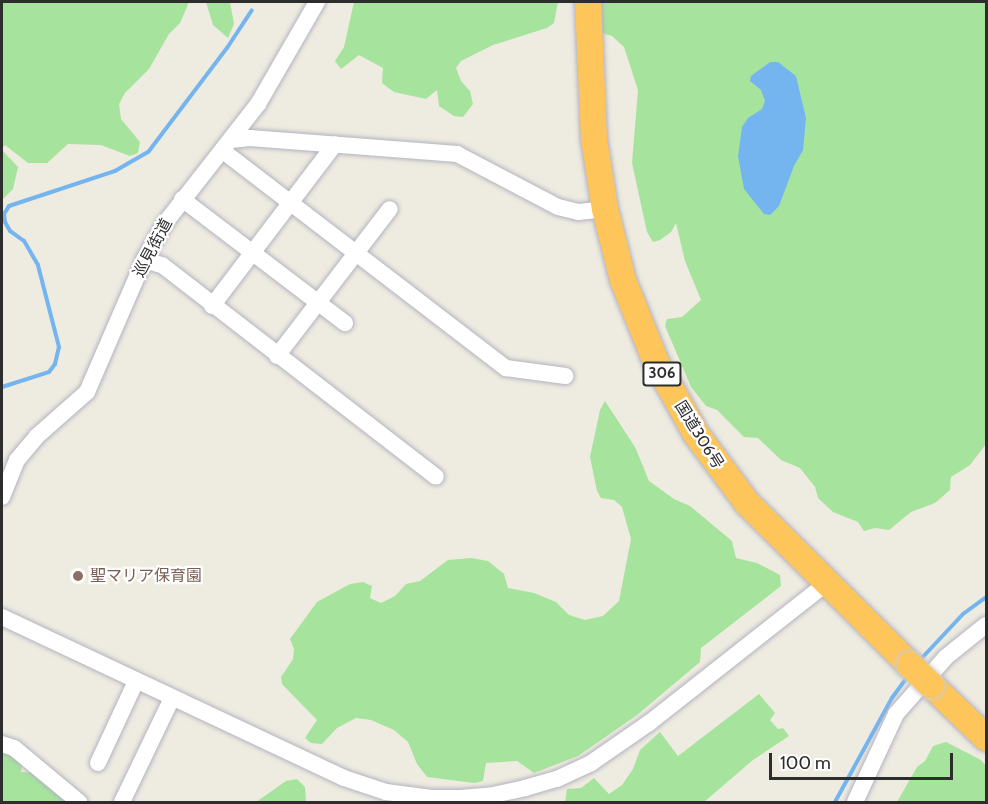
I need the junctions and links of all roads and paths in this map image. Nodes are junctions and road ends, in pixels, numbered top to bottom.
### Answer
1 (317, 2) edge
2 (588, 2) edge
3 (335, 144) junction
4 (227, 145) junction
5 (182, 199) junction
6 (291, 203) junction
7 (390, 208) dead end
8 (605, 208) junction
9 (252, 253) junction
10 (355, 253) junction
11 (144, 260) junction
12 (317, 303) junction
13 (212, 306) junction
14 (345, 323) dead end
15 (277, 356) junction
16 (565, 376) dead end
17 (436, 477) dead end
18 (2, 497) edge
19 (827, 583) junction
20 (2, 617) edge
21 (987, 625) edge
22 (136, 681) junction
23 (172, 698) junction
24 (987, 738) edge
25 (2, 744) edge
26 (98, 763) dead end
27 (79, 802) edge
28 (122, 802) edge
29 (855, 802) edge

1 - 4 street, 巡見街道
2 - 8 highway, 国道306号 / 306
3 - 4 street
3 - 6 street
3 - 8 street
4 - 5 street, 巡見街道
4 - 6 street
5 - 9 street
5 - 11 street, 巡見街道
6 - 9 street
6 - 10 street
7 - 10 street
8 - 19 highway, 国道306号 / 306
9 - 12 street
9 - 13 street
10 - 12 street
10 - 16 street
11 - 13 street
11 - 18 street, 巡見街道
12 - 14 street
12 - 15 street
13 - 15 street
15 - 17 street
19 - 23 street
19 - 24 highway, 国道306号 / 306, bridge
20 - 22 street
21 - 29 street
22 - 23 street
22 - 26 street
23 - 28 street
25 - 27 street

